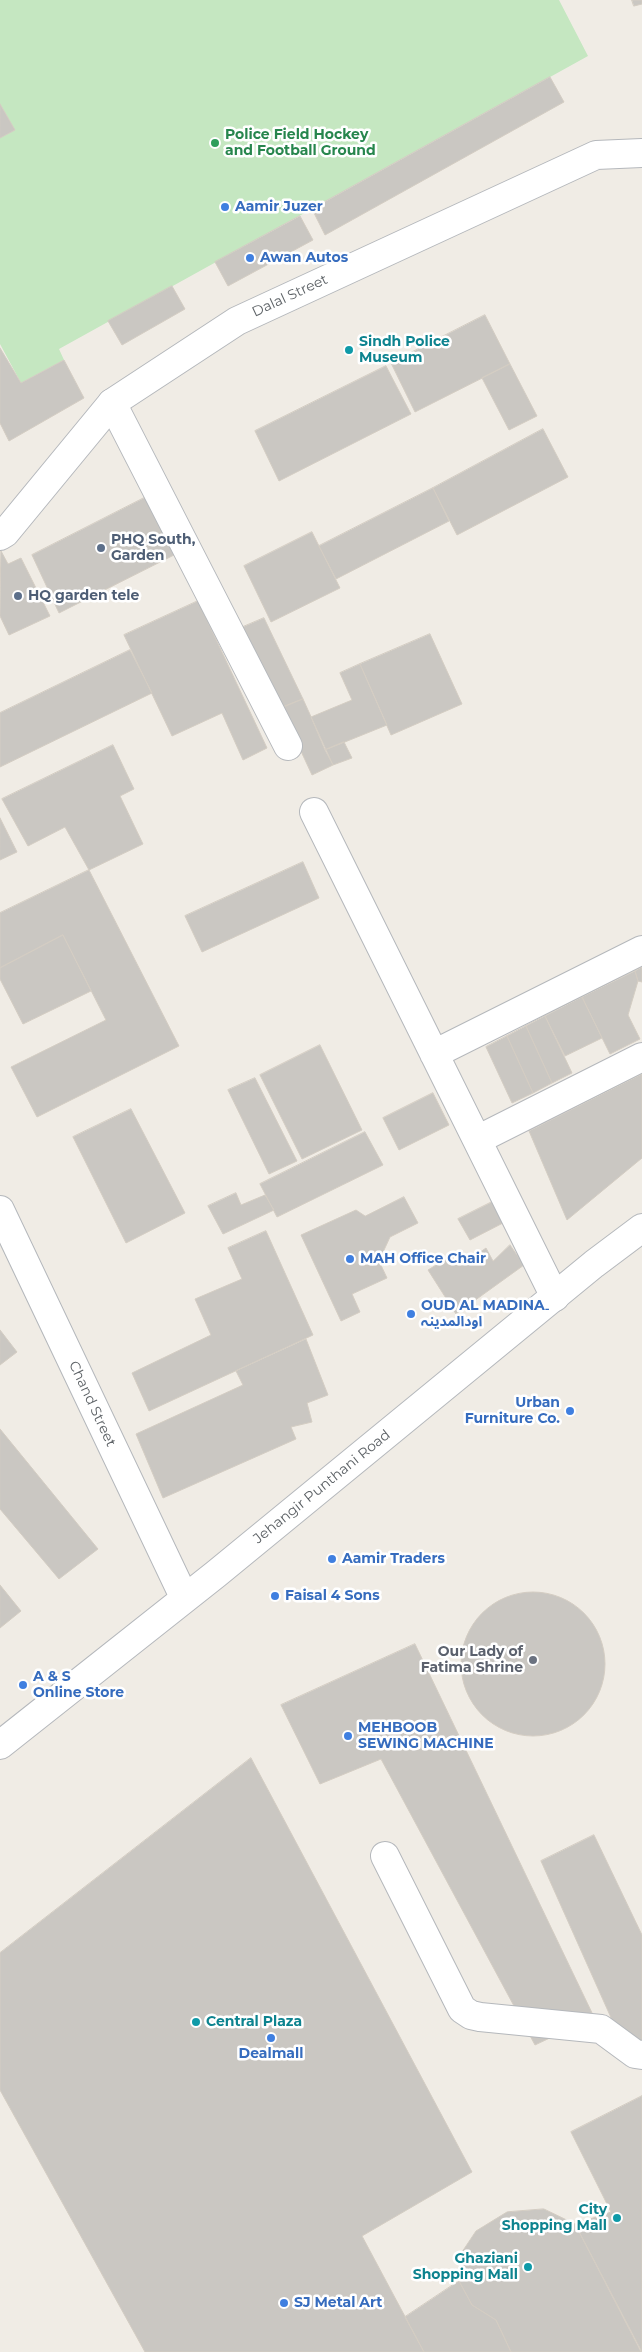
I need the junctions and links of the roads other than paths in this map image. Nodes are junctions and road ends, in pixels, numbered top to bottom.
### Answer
1 (642, 153) edge
2 (112, 403) junction
3 (0, 536) edge
4 (288, 746) dead end
5 (314, 812) dead end
6 (642, 950) edge
7 (434, 1054) junction
8 (642, 1057) edge
9 (478, 1140) junction
10 (0, 1210) edge
11 (642, 1228) edge
12 (555, 1296) junction
13 (184, 1598) junction
14 (0, 1745) edge
15 (385, 1856) dead end
16 (642, 2055) edge

1 - 2 street, Dalal Street
2 - 3 street, Dalal Street
2 - 4 street
5 - 7 street
6 - 7 street
7 - 9 street
8 - 9 street
9 - 12 street
10 - 13 street, Chand Street
11 - 12 street, Jehangir Punthani Road
12 - 13 street, Jehangir Punthani Road
13 - 14 street, Jehangir Punthani Road
15 - 16 street

